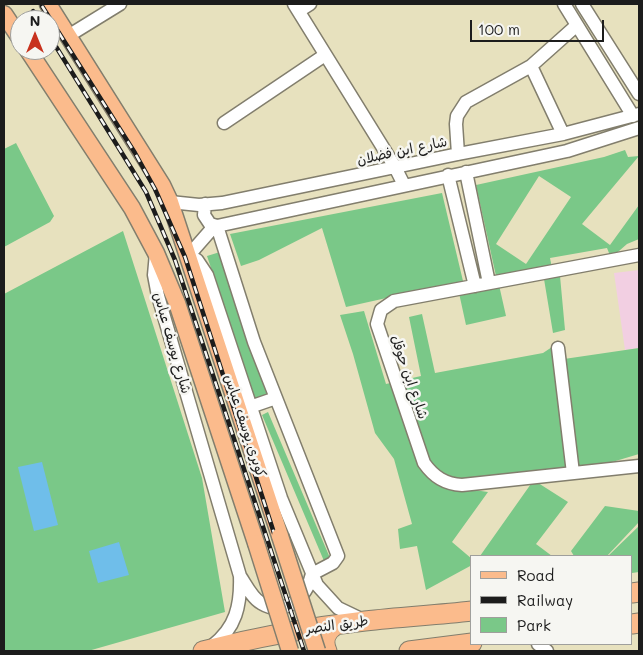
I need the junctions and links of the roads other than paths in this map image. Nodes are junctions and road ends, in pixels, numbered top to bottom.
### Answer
1 (48, 4) edge
2 (120, 4) edge
3 (310, 4) edge
4 (564, 4) edge
5 (582, 4) edge
6 (296, 8) edge
7 (577, 26) junction
8 (68, 36) junction
9 (325, 55) junction
10 (35, 60) edge
11 (531, 66) junction
12 (639, 94) edge
13 (636, 115) edge
14 (224, 123) dead end
15 (639, 128) edge
16 (563, 134) junction
17 (458, 154) junction
18 (395, 167) junction
19 (466, 172) junction
20 (448, 175) junction
21 (404, 185) junction
22 (170, 202) junction
23 (205, 204) junction
24 (217, 226) junction
25 (156, 253) junction
26 (189, 255) junction
27 (639, 255) edge
28 (489, 283) junction
29 (475, 286) junction
30 (558, 348) dead end
31 (276, 398) junction
32 (250, 407) junction
33 (639, 466) edge
34 (573, 473) junction
35 (312, 574) junction
36 (240, 576) junction
37 (470, 611) edge
38 (365, 621) junction
39 (336, 625) junction
40 (249, 640) junction
41 (470, 643) edge
42 (203, 651) edge
43 (265, 651) edge
44 (290, 651) edge
45 (317, 651) edge
46 (327, 651) edge
47 (419, 651) edge

1 - 8 main road
2 - 8 street
3 - 6 street
4 - 7 street
5 - 12 street
6 - 9 street
7 - 11 street
7 - 13 street
8 - 22 main road
9 - 14 street
9 - 18 street
10 - 25 main road
11 - 16 street
11 - 17 street
13 - 16 street, شارع ابن فضلان
15 - 19 street
16 - 17 street, شارع ابن فضلان
17 - 18 street, شارع ابن فضلان
18 - 21 street
18 - 23 street, شارع ابن فضلان
19 - 20 street
19 - 28 street
20 - 21 street
20 - 29 street
21 - 24 street
22 - 23 street, شارع ابن فضلان
22 - 26 main road, كوبرى يوسف عباس
23 - 24 street
24 - 26 street
24 - 31 street
25 - 36 street, شارع يوسف عباس
25 - 44 main road, كوبرى يوسف عباس, bridge
26 - 32 street
26 - 45 main road, كوبرى يوسف عباس, bridge
27 - 28 street, شارع ابن حوقل
28 - 29 street, شارع ابن حوقل
29 - 34 street, شارع ابن حوقل
30 - 34 street
31 - 32 street
31 - 35 street
32 - 35 street
33 - 34 street, شارع ابن حوقل
35 - 36 street
35 - 38 street
36 - 42 street, شارع يوسف عباس
37 - 38 highway, طريق النصر
38 - 39 highway, طريق النصر
39 - 40 highway, طريق النصر
39 - 46 highway
40 - 42 highway, طريق النصر
40 - 43 highway
41 - 47 highway

